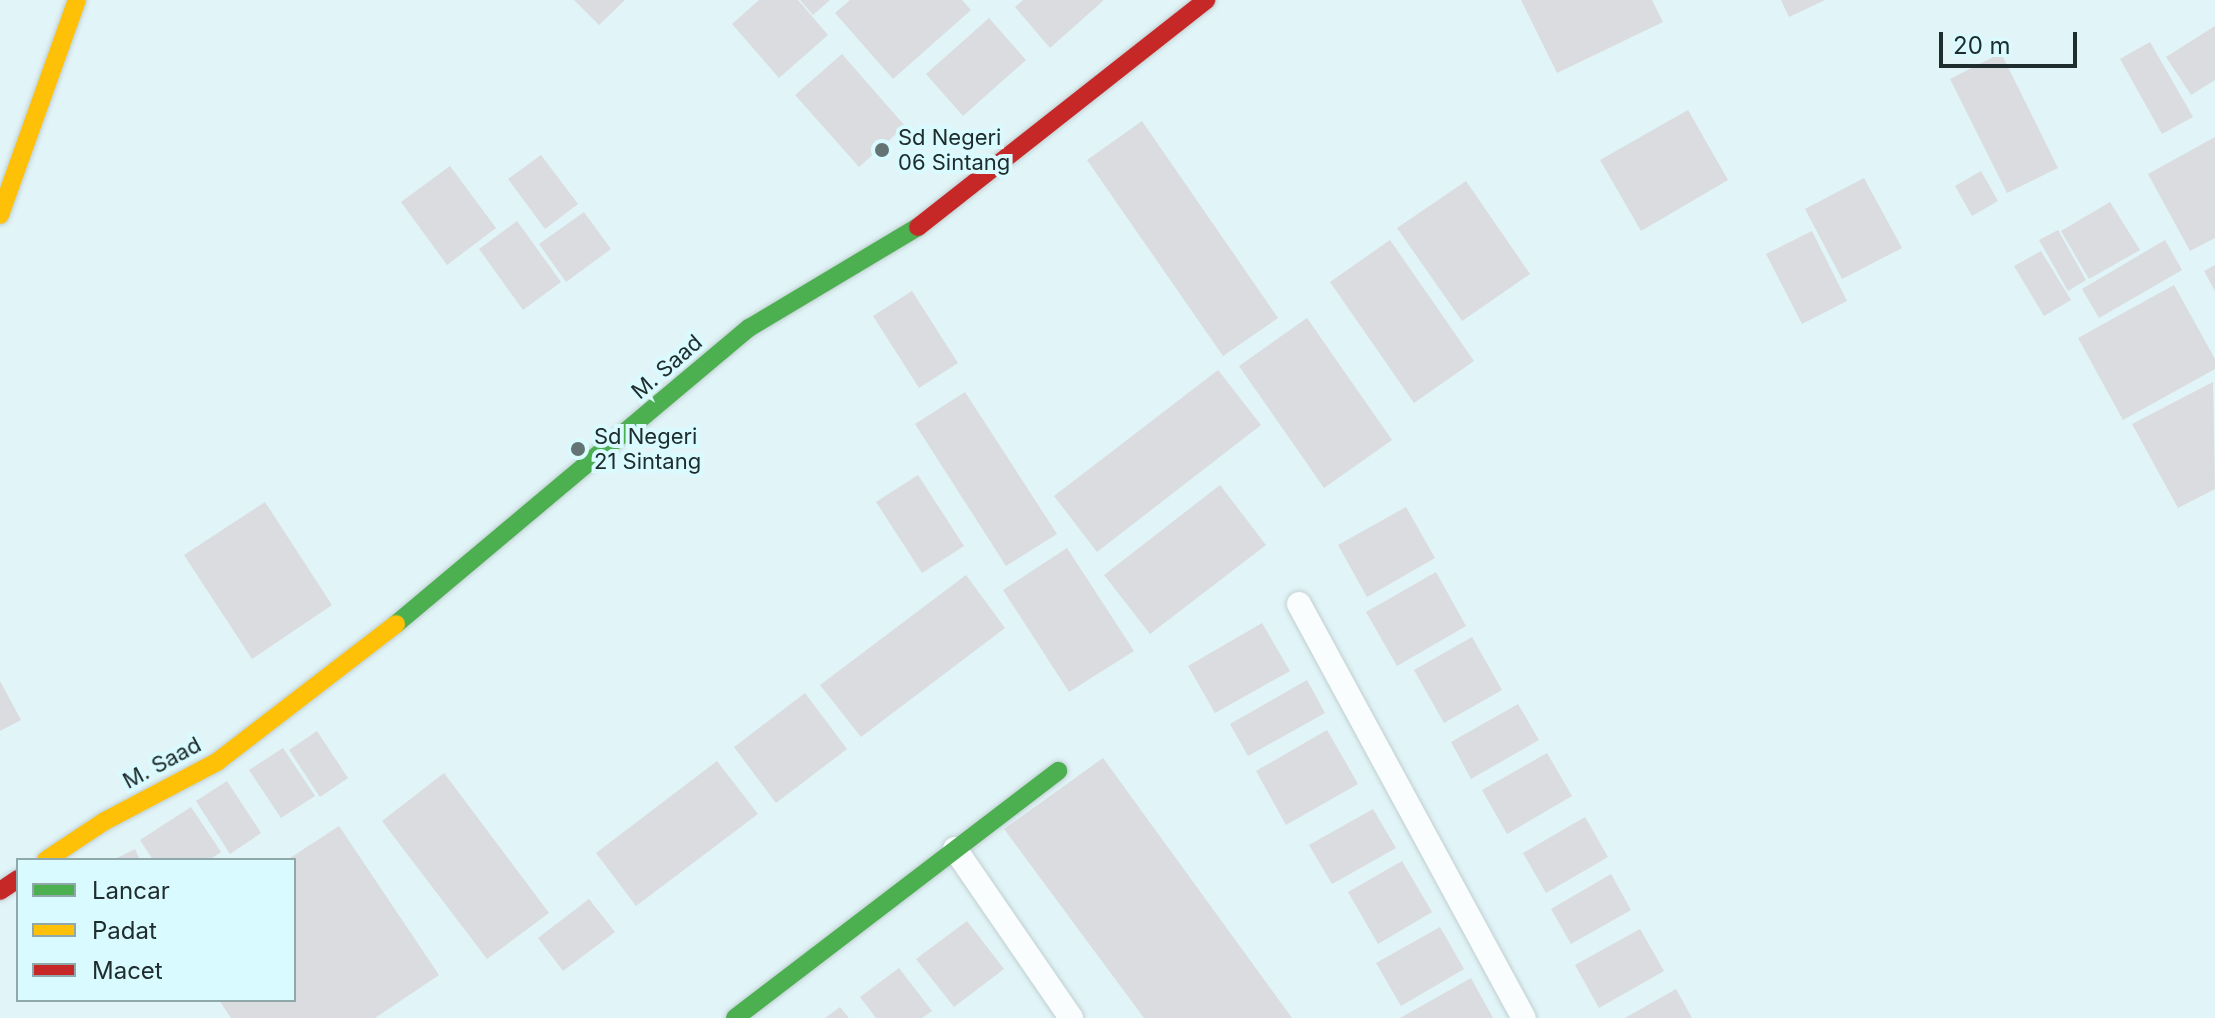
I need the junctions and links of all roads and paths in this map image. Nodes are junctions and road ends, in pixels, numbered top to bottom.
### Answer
1 (77, 0) edge
2 (1206, 0) edge
3 (0, 215) edge
4 (1299, 604) dead end
5 (1058, 771) dead end
6 (955, 849) junction
7 (49, 858) edge
8 (735, 1018) edge
9 (1071, 1018) edge
10 (1524, 1018) edge

1 - 3 street
2 - 7 street, M. Saad
4 - 10 lane
5 - 6 street
6 - 8 street
6 - 9 lane

